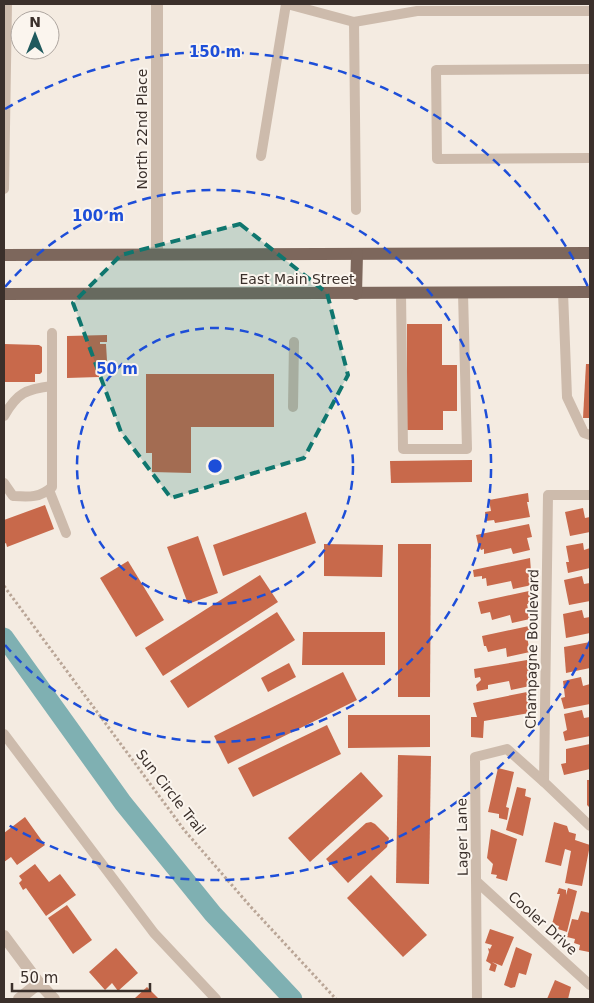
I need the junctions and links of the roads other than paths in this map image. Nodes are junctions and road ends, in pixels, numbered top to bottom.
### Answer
1 (7, 4) edge
2 (157, 4) edge
3 (286, 4) edge
4 (590, 11) edge
5 (354, 22) junction
6 (590, 69) edge
7 (261, 156) dead end
8 (590, 158) edge
9 (4, 189) edge
10 (356, 210) dead end
11 (590, 253) edge
12 (157, 254) junction
13 (357, 254) junction
14 (4, 255) edge
15 (563, 292) junction
16 (590, 292) edge
17 (401, 293) junction
18 (464, 293) junction
19 (4, 294) edge
20 (356, 294) junction
21 (52, 333) dead end
22 (294, 342) dead end
23 (52, 386) junction
24 (293, 407) dead end
25 (4, 416) edge
26 (590, 435) edge
27 (4, 483) edge
28 (49, 490) junction
29 (590, 495) edge
30 (66, 533) dead end
31 (4, 734) edge
32 (544, 782) junction
33 (590, 826) edge
34 (476, 881) junction
35 (4, 936) edge
36 (39, 983) junction
37 (590, 985) edge
38 (19, 999) edge
39 (54, 999) edge
40 (216, 999) edge
41 (476, 999) edge

1 - 9 lane
2 - 12 street, North 22nd Place
3 - 5 lane
3 - 7 lane
4 - 5 lane
5 - 10 lane
6 - 8 lane
11 - 13 main road, East Main Street
12 - 13 main road, East Main Street
12 - 14 main road, East Main Street
13 - 20 main road
15 - 16 main road, East Main Street
15 - 18 main road, East Main Street
15 - 26 lane
17 - 18 main road, East Main Street
17 - 18 lane
17 - 20 main road, East Main Street
19 - 20 main road, East Main Street
21 - 23 lane
22 - 24 lane
23 - 25 lane
23 - 28 lane
27 - 28 lane
28 - 30 lane
29 - 32 lane, Champagne Boulevard
31 - 40 lane
32 - 33 lane
32 - 34 lane, Lager Lane
34 - 37 lane, Cooler Drive
34 - 41 lane, Lager Lane
35 - 36 street
36 - 38 street
36 - 39 street

